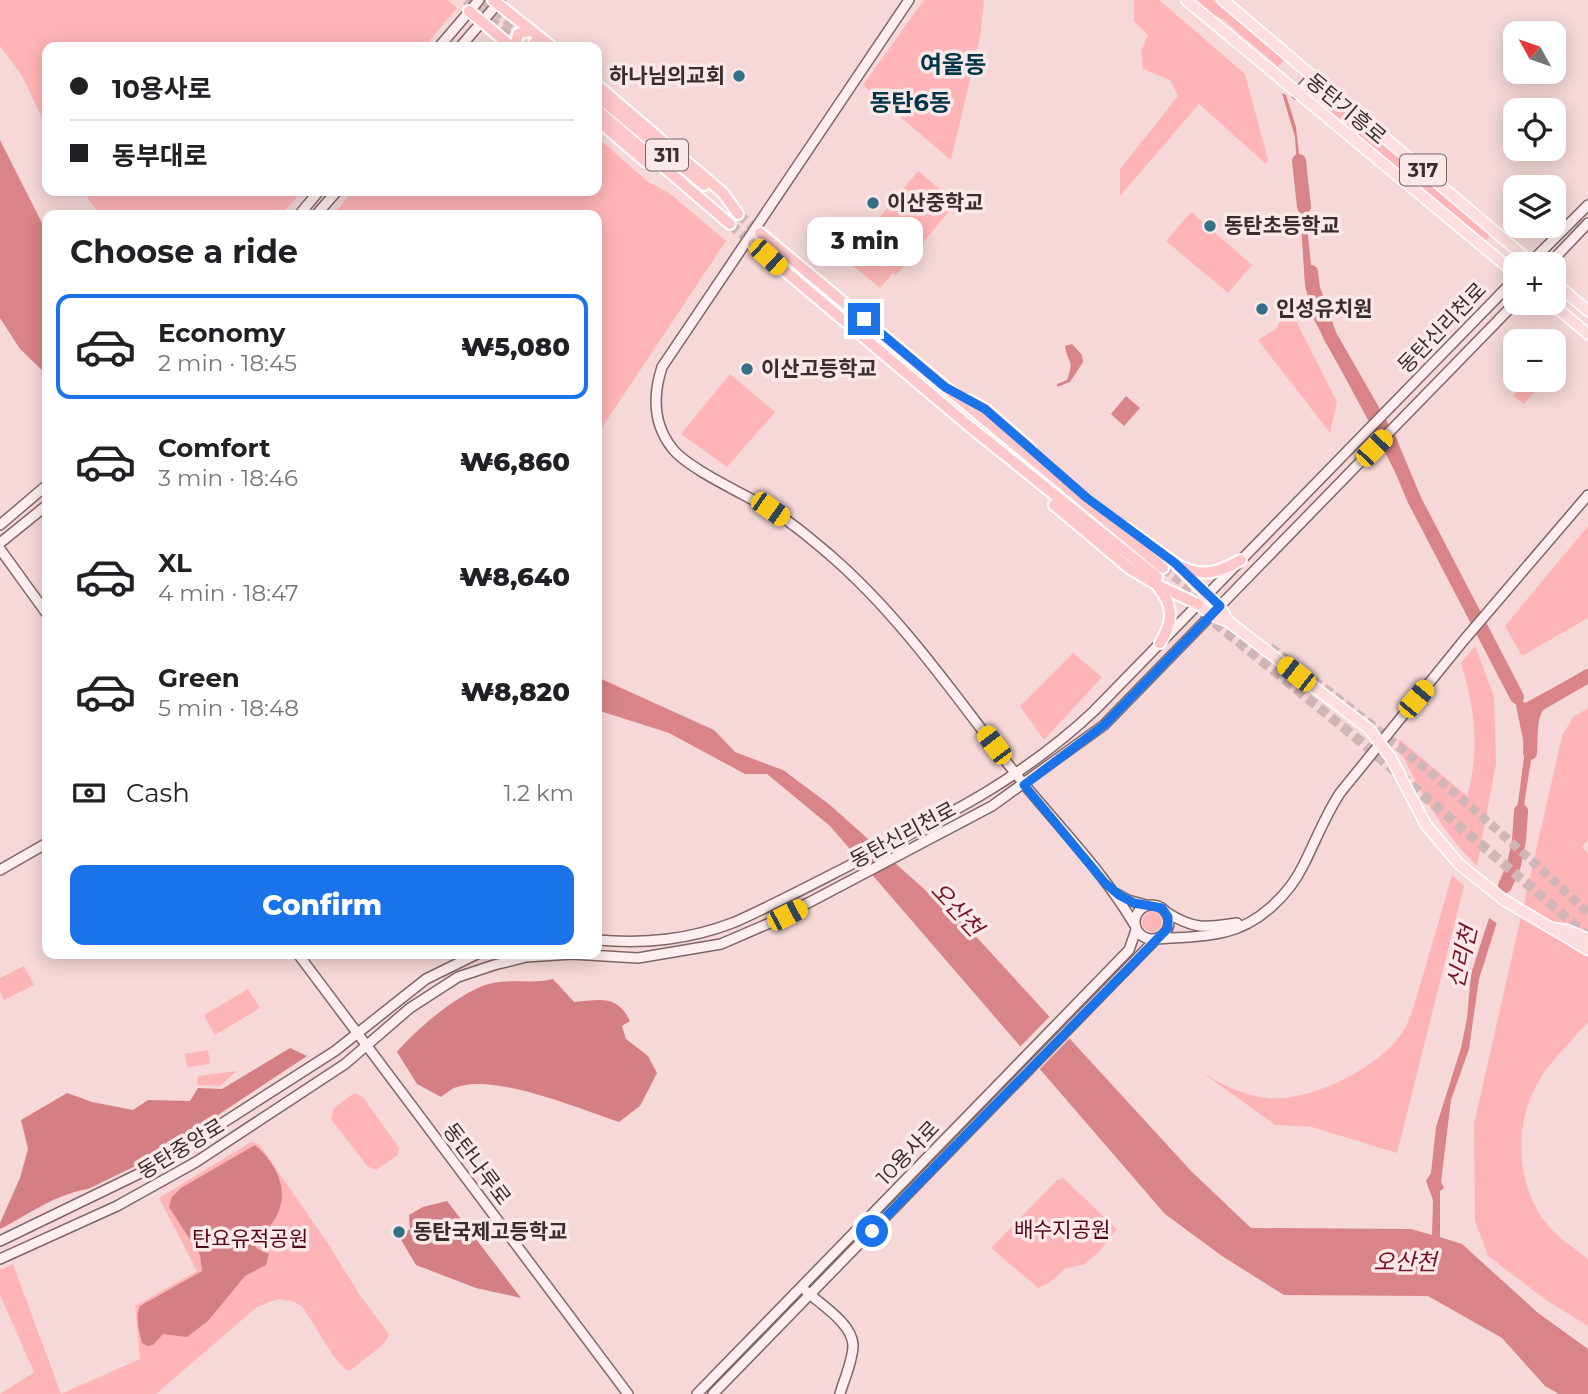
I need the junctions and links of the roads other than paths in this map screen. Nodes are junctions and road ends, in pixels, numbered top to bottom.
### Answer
1 (479, 0) edge
2 (909, 0) edge
3 (1186, 0) edge
4 (1223, 0) edge
5 (497, 1) edge
6 (468, 6) edge
7 (482, 22) junction
8 (531, 30) junction
9 (443, 42) edge
10 (464, 42) edge
11 (507, 42) edge
12 (515, 42) edge
13 (546, 42) edge
14 (1313, 76) junction
15 (602, 89) edge
16 (1297, 94) junction
17 (602, 100) edge
18 (602, 114) edge
19 (602, 124) edge
20 (315, 196) edge
21 (333, 196) edge
22 (1588, 205) edge
23 (303, 210) edge
24 (320, 210) edge
25 (1588, 223) edge
26 (760, 233) tunnel mouth
27 (753, 244) tunnel mouth
28 (1517, 252) edge
29 (1543, 252) edge
30 (1560, 252) edge
31 (1503, 265) edge
32 (1503, 289) edge
33 (1566, 292) edge
34 (1588, 311) edge
35 (1503, 315) edge
36 (1565, 315) edge
37 (1588, 334) edge
38 (945, 387) junction
39 (42, 489) edge
40 (1588, 495) edge
41 (23, 506) junction
42 (42, 509) edge
43 (32, 518) junction
44 (0, 525) edge
45 (0, 543) edge
46 (0, 549) edge
47 (1241, 559) junction
48 (1175, 563) junction
49 (1159, 577) junction
50 (1207, 595) junction
51 (1198, 604) junction
52 (1220, 606) junction
53 (42, 607) edge
54 (1211, 615) junction
55 (1229, 622) junction
56 (1160, 643) junction
57 (1380, 743) junction
58 (1016, 775) junction
59 (1024, 785) junction
60 (42, 846) edge
61 (0, 870) edge
62 (1105, 883) junction
63 (1146, 905) junction
64 (1166, 912) junction
65 (1246, 922) junction
66 (1135, 927) junction
67 (1550, 928) junction
68 (1156, 939) junction
69 (1588, 939) edge
70 (602, 940) edge
71 (1588, 950) edge
72 (602, 957) edge
73 (302, 959) edge
74 (467, 959) edge
75 (518, 959) edge
76 (356, 1032) junction
77 (366, 1046) junction
78 (0, 1241) edge
79 (0, 1259) edge
80 (802, 1287) junction
81 (810, 1295) junction
82 (734, 1356) junction
83 (609, 1368) junction
84 (622, 1394) edge
85 (631, 1394) edge
86 (690, 1394) edge
87 (696, 1394) edge
88 (713, 1394) edge
89 (841, 1394) edge

1 - 6 street
2 - 58 street
3 - 16 main road, 동탄기흥로 / 317
4 - 14 main road, 동탄기흥로 / 317
5 - 7 street
5 - 8 highway
6 - 7 highway
6 - 9 street
7 - 10 street
7 - 11 highway
8 - 12 highway
8 - 13 highway
14 - 16 street
14 - 28 main road, 동탄기흥로 / 317
15 - 17 highway, 311
16 - 31 main road, 동탄기흥로 / 317
18 - 19 highway, 311
20 - 23 street
21 - 24 street
22 - 29 street
25 - 30 street
26 - 38 highway
27 - 49 highway
32 - 47 street, 동탄신리천로
33 - 34 main road
35 - 52 street, 동탄신리천로
36 - 37 main road
38 - 48 highway
38 - 49 highway
39 - 41 street
40 - 57 street
41 - 43 street
41 - 44 street
42 - 43 street
43 - 45 street
46 - 53 street
47 - 48 highway
47 - 50 street, 동탄신리천로
48 - 50 highway
49 - 51 highway
49 - 56 highway
50 - 51 street, 동탄신리천로
50 - 52 main road
51 - 54 main road
51 - 56 street, 동탄신리천로
52 - 54 street, 동탄신리천로
52 - 55 main road
54 - 55 main road
54 - 59 street, 동탄신리천로
55 - 57 main road
56 - 58 street, 동탄신리천로
57 - 65 street
57 - 67 main road
58 - 59 street
58 - 70 street, 동탄신리천로
59 - 62 street
59 - 72 street, 동탄신리천로
60 - 61 street
62 - 63 street
62 - 66 street
63 - 64 street
63 - 66 street
64 - 65 street
64 - 68 street
65 - 68 street
66 - 68 street
66 - 80 street, 10용사로
67 - 69 main road
67 - 71 main road
68 - 81 street, 10용사로
73 - 76 street, 동탄나루로
74 - 76 street
75 - 77 street, 동탄신리천로
76 - 77 street, 동탄나루로
76 - 78 street, 동탄중앙로
77 - 79 street, 동탄중앙로
77 - 83 street, 동탄나루로
80 - 81 street
80 - 82 street, 10용사로
81 - 88 street, 10용사로
81 - 89 street
82 - 86 street
82 - 87 street, 10용사로
83 - 84 street
83 - 85 street, 동탄나루로

